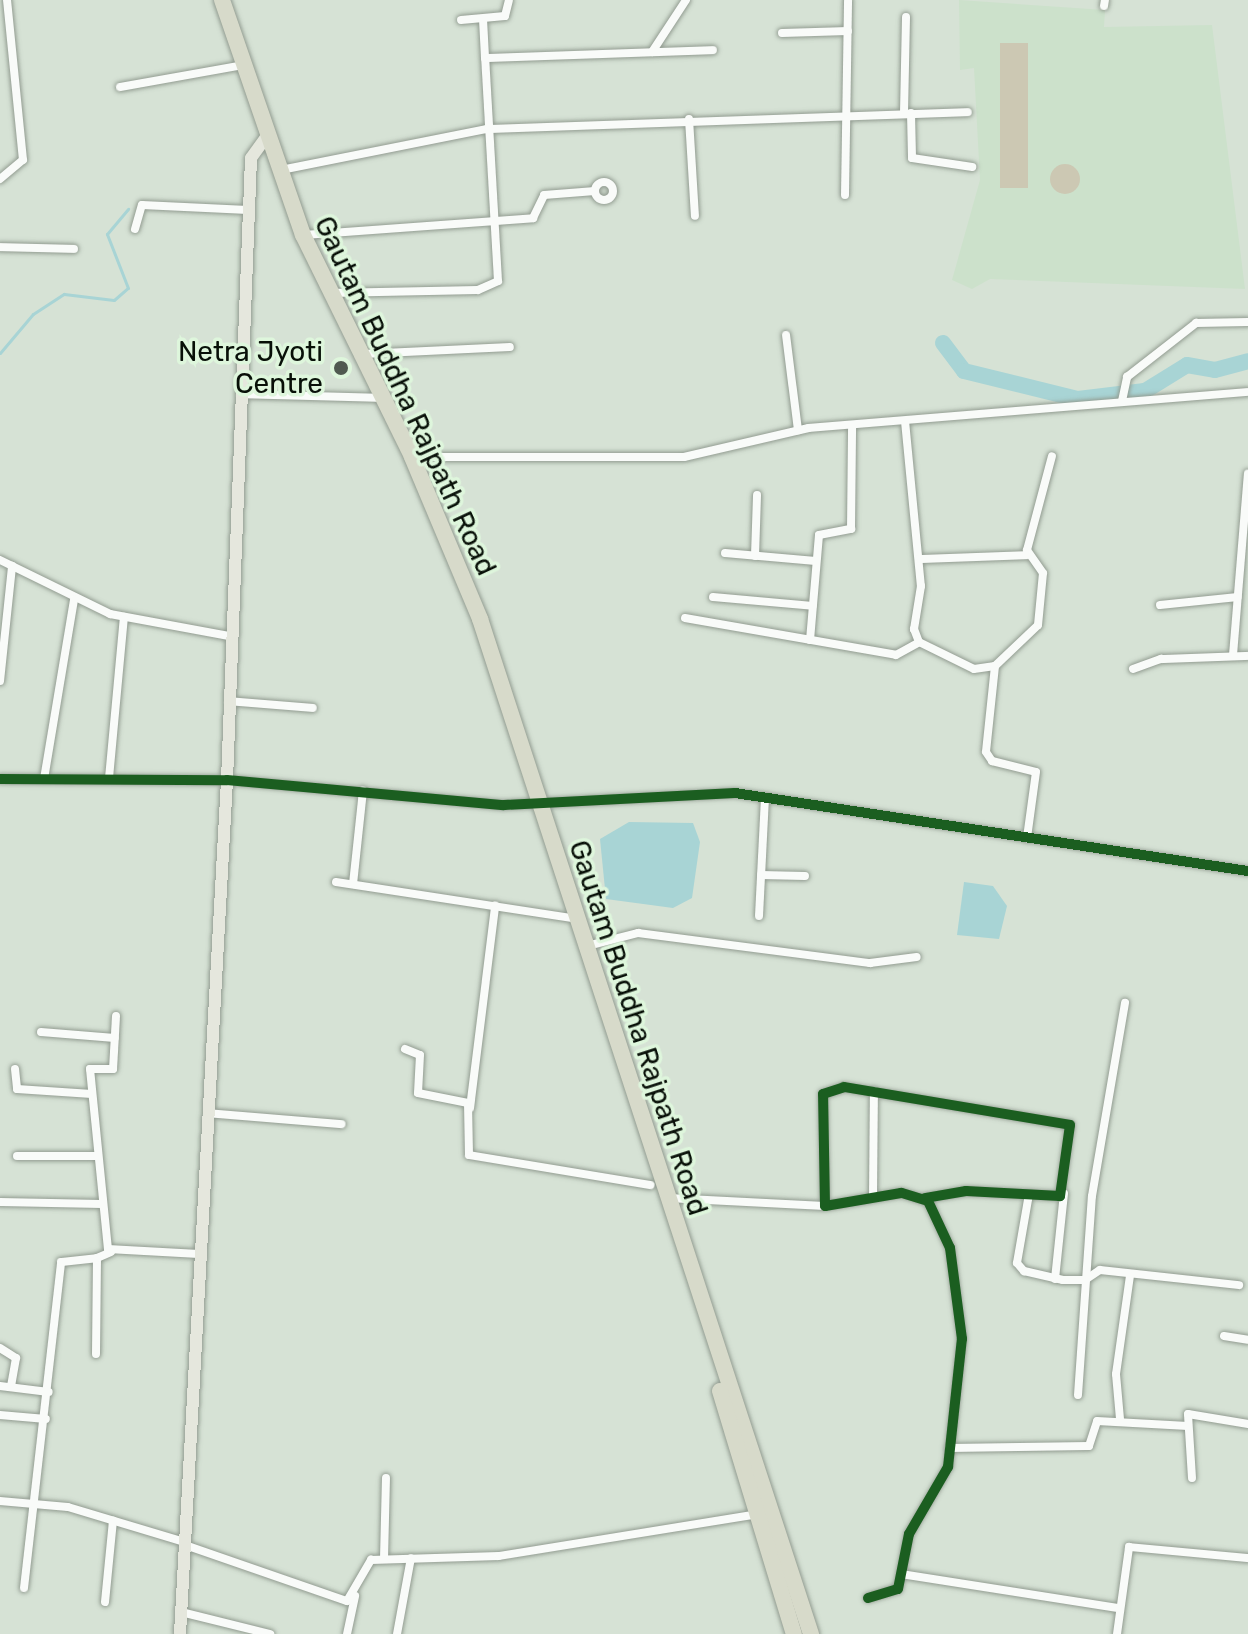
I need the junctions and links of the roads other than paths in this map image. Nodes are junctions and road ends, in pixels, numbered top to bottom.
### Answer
1 (7, 0) edge
2 (213, 0) edge
3 (222, 0) edge
4 (509, 0) edge
5 (686, 0) edge
6 (848, 0) edge
7 (906, 17) dead end
8 (483, 19) junction
9 (461, 20) dead end
10 (848, 31) junction
11 (782, 33) dead end
12 (713, 50) dead end
13 (652, 52) junction
14 (485, 58) junction
15 (240, 66) junction
16 (120, 87) dead end
17 (968, 112) dead end
18 (908, 113) junction
19 (847, 114) junction
20 (689, 119) junction
21 (487, 129) junction
22 (261, 144) junction
23 (972, 167) dead end
24 (278, 170) junction
25 (0, 179) edge
26 (595, 191) dead end
27 (845, 195) dead end
28 (248, 210) junction
29 (695, 216) dead end
30 (492, 222) junction
31 (135, 229) dead end
32 (303, 235) junction
33 (0, 247) edge
34 (74, 249) dead end
35 (330, 293) junction
36 (1248, 322) edge
37 (786, 335) dead end
38 (510, 347) dead end
39 (362, 354) junction
40 (1248, 392) edge
41 (239, 394) junction
42 (1121, 396) junction
43 (379, 398) junction
44 (905, 421) junction
45 (852, 426) junction
46 (798, 430) junction
47 (1052, 456) dead end
48 (412, 457) junction
49 (1248, 474) edge
50 (757, 495) dead end
51 (725, 553) dead end
52 (1027, 555) junction
53 (755, 556) junction
54 (919, 559) junction
55 (0, 560) edge
56 (816, 561) junction
57 (12, 566) junction
58 (713, 597) dead end
59 (1238, 597) junction
60 (74, 599) junction
61 (1160, 605) dead end
62 (813, 606) junction
63 (124, 617) junction
64 (685, 618) dead end
65 (229, 636) junction
66 (810, 640) junction
67 (919, 642) junction
68 (1233, 655) junction
69 (1248, 656) edge
70 (995, 666) junction
71 (1133, 669) dead end
72 (0, 681) edge
73 (228, 701) junction
74 (313, 708) dead end
75 (109, 778) junction
76 (0, 779) edge
77 (44, 779) junction
78 (227, 780) junction
79 (363, 791) junction
80 (765, 797) junction
81 (537, 805) junction
82 (1027, 838) junction
83 (1248, 871) edge
84 (761, 875) junction
85 (805, 876) dead end
86 (336, 882) dead end
87 (353, 884) junction
88 (495, 906) junction
89 (759, 916) dead end
90 (571, 918) junction
91 (585, 946) junction
92 (917, 957) dead end
93 (1125, 1003) dead end
94 (116, 1016) dead end
95 (41, 1032) dead end
96 (115, 1038) junction
97 (405, 1049) dead end
98 (15, 1069) dead end
99 (874, 1091) junction
100 (92, 1094) junction
101 (469, 1108) junction
102 (207, 1113) junction
103 (342, 1124) dead end
104 (17, 1156) dead end
105 (98, 1156) junction
106 (651, 1185) junction
107 (1064, 1193) junction
108 (1029, 1194) junction
109 (873, 1197) junction
110 (667, 1198) junction
111 (925, 1198) junction
112 (0, 1202) edge
113 (102, 1204) junction
114 (825, 1206) junction
115 (111, 1252) junction
116 (199, 1254) junction
117 (97, 1258) junction
118 (1130, 1276) junction
119 (1055, 1279) junction
120 (1085, 1280) junction
121 (1239, 1285) dead end
122 (1224, 1336) dead end
123 (1248, 1340) edge
124 (0, 1348) edge
125 (96, 1354) dead end
126 (0, 1386) edge
127 (11, 1387) junction
128 (49, 1392) junction
129 (1078, 1395) dead end
130 (0, 1415) edge
131 (46, 1419) junction
132 (1120, 1419) junction
133 (1248, 1424) edge
134 (1188, 1426) junction
135 (949, 1448) junction
136 (386, 1478) dead end
137 (1192, 1478) dead end
138 (36, 1500) junction
139 (0, 1501) edge
140 (764, 1512) junction
141 (113, 1520) junction
142 (185, 1543) junction
143 (411, 1558) junction
144 (1248, 1558) edge
145 (384, 1559) junction
146 (901, 1574) junction
147 (24, 1588) dead end
148 (355, 1596) junction
149 (868, 1598) dead end
150 (105, 1602) dead end
151 (1119, 1608) junction
152 (181, 1612) junction
153 (180, 1634) edge
154 (270, 1634) edge
155 (347, 1634) edge
156 (397, 1634) edge
157 (794, 1634) edge
158 (811, 1634) edge
159 (1117, 1634) edge

1 - 25 street
2 - 15 highway
3 - 15 highway, Gautam Buddha Rajpath Road
4 - 8 street
5 - 13 street
6 - 10 street
7 - 18 street
8 - 9 street
8 - 14 street
10 - 11 street
10 - 19 street
12 - 13 street
13 - 14 street
14 - 21 street
15 - 16 street
15 - 22 highway, Gautam Buddha Rajpath Road
17 - 18 street
18 - 19 street
18 - 23 street
19 - 20 street
19 - 27 street
20 - 21 street
20 - 29 street
21 - 24 street
21 - 30 street
22 - 24 highway, Gautam Buddha Rajpath Road
22 - 28 main road
22 - 43 highway
24 - 32 highway, Gautam Buddha Rajpath Road
26 - 30 street
28 - 31 street
28 - 41 main road
30 - 32 street
30 - 35 street
32 - 35 highway, Gautam Buddha Rajpath Road
33 - 34 street
35 - 39 highway, Gautam Buddha Rajpath Road
36 - 42 street
37 - 46 street
38 - 39 street
39 - 43 highway, Gautam Buddha Rajpath Road
40 - 42 street
41 - 43 street
41 - 65 main road
42 - 44 street
43 - 48 highway, Gautam Buddha Rajpath Road
43 - 81 highway
44 - 45 street
44 - 54 street
45 - 46 street
45 - 56 street
46 - 48 street
47 - 52 street
48 - 81 highway, Gautam Buddha Rajpath Road
49 - 59 street
50 - 53 street
51 - 53 street
52 - 54 street
52 - 70 street
53 - 56 street
54 - 67 street
55 - 57 street
56 - 62 street
57 - 60 street
57 - 72 street
58 - 62 street
59 - 61 street
59 - 68 street
60 - 63 street
60 - 77 street
62 - 66 street
63 - 65 street
63 - 75 street
64 - 66 street
65 - 73 main road
66 - 67 street
67 - 70 street
68 - 69 street
68 - 71 street
70 - 82 street
73 - 74 street
73 - 78 main road
75 - 77 street
75 - 78 street
76 - 77 street
78 - 79 street
78 - 102 main road
79 - 81 street
79 - 87 street
80 - 81 street
80 - 82 street
80 - 84 street
81 - 90 highway, Gautam Buddha Rajpath Road
82 - 83 street
84 - 85 street
84 - 89 street
86 - 87 street
87 - 88 street
88 - 90 street
88 - 101 street
90 - 91 highway, Gautam Buddha Rajpath Road
90 - 106 highway
91 - 92 street
91 - 110 highway, Gautam Buddha Rajpath Road
93 - 120 street
94 - 96 street
95 - 96 street
96 - 100 street
97 - 101 street
98 - 100 street
99 - 107 street
99 - 109 street
99 - 114 street
100 - 105 street
101 - 106 street
102 - 103 street
102 - 116 main road
104 - 105 street
105 - 113 street
106 - 140 highway
107 - 108 street
107 - 119 street
108 - 111 street
108 - 119 street
109 - 111 street
109 - 114 street
110 - 114 street
110 - 140 highway, Gautam Buddha Rajpath Road
111 - 135 street
112 - 113 street
113 - 115 street
115 - 116 street
115 - 117 street
116 - 142 main road
117 - 125 street
117 - 128 street
118 - 120 street
118 - 121 street
118 - 132 street
119 - 120 street
120 - 129 street
122 - 123 street
124 - 127 street
126 - 127 street
127 - 128 street
128 - 131 street
130 - 131 street
131 - 138 street
132 - 134 street
132 - 135 street
133 - 134 street
134 - 137 street
135 - 146 street
136 - 145 street
138 - 139 street
138 - 141 street
138 - 147 street
140 - 143 street
140 - 157 highway
140 - 158 highway, Gautam Buddha Rajpath Road
141 - 142 street
141 - 150 street
142 - 148 street
142 - 152 main road
143 - 145 street
143 - 156 street
144 - 151 street
145 - 148 street
146 - 149 street
146 - 151 street
148 - 155 street
151 - 159 street
152 - 153 main road
152 - 154 street

